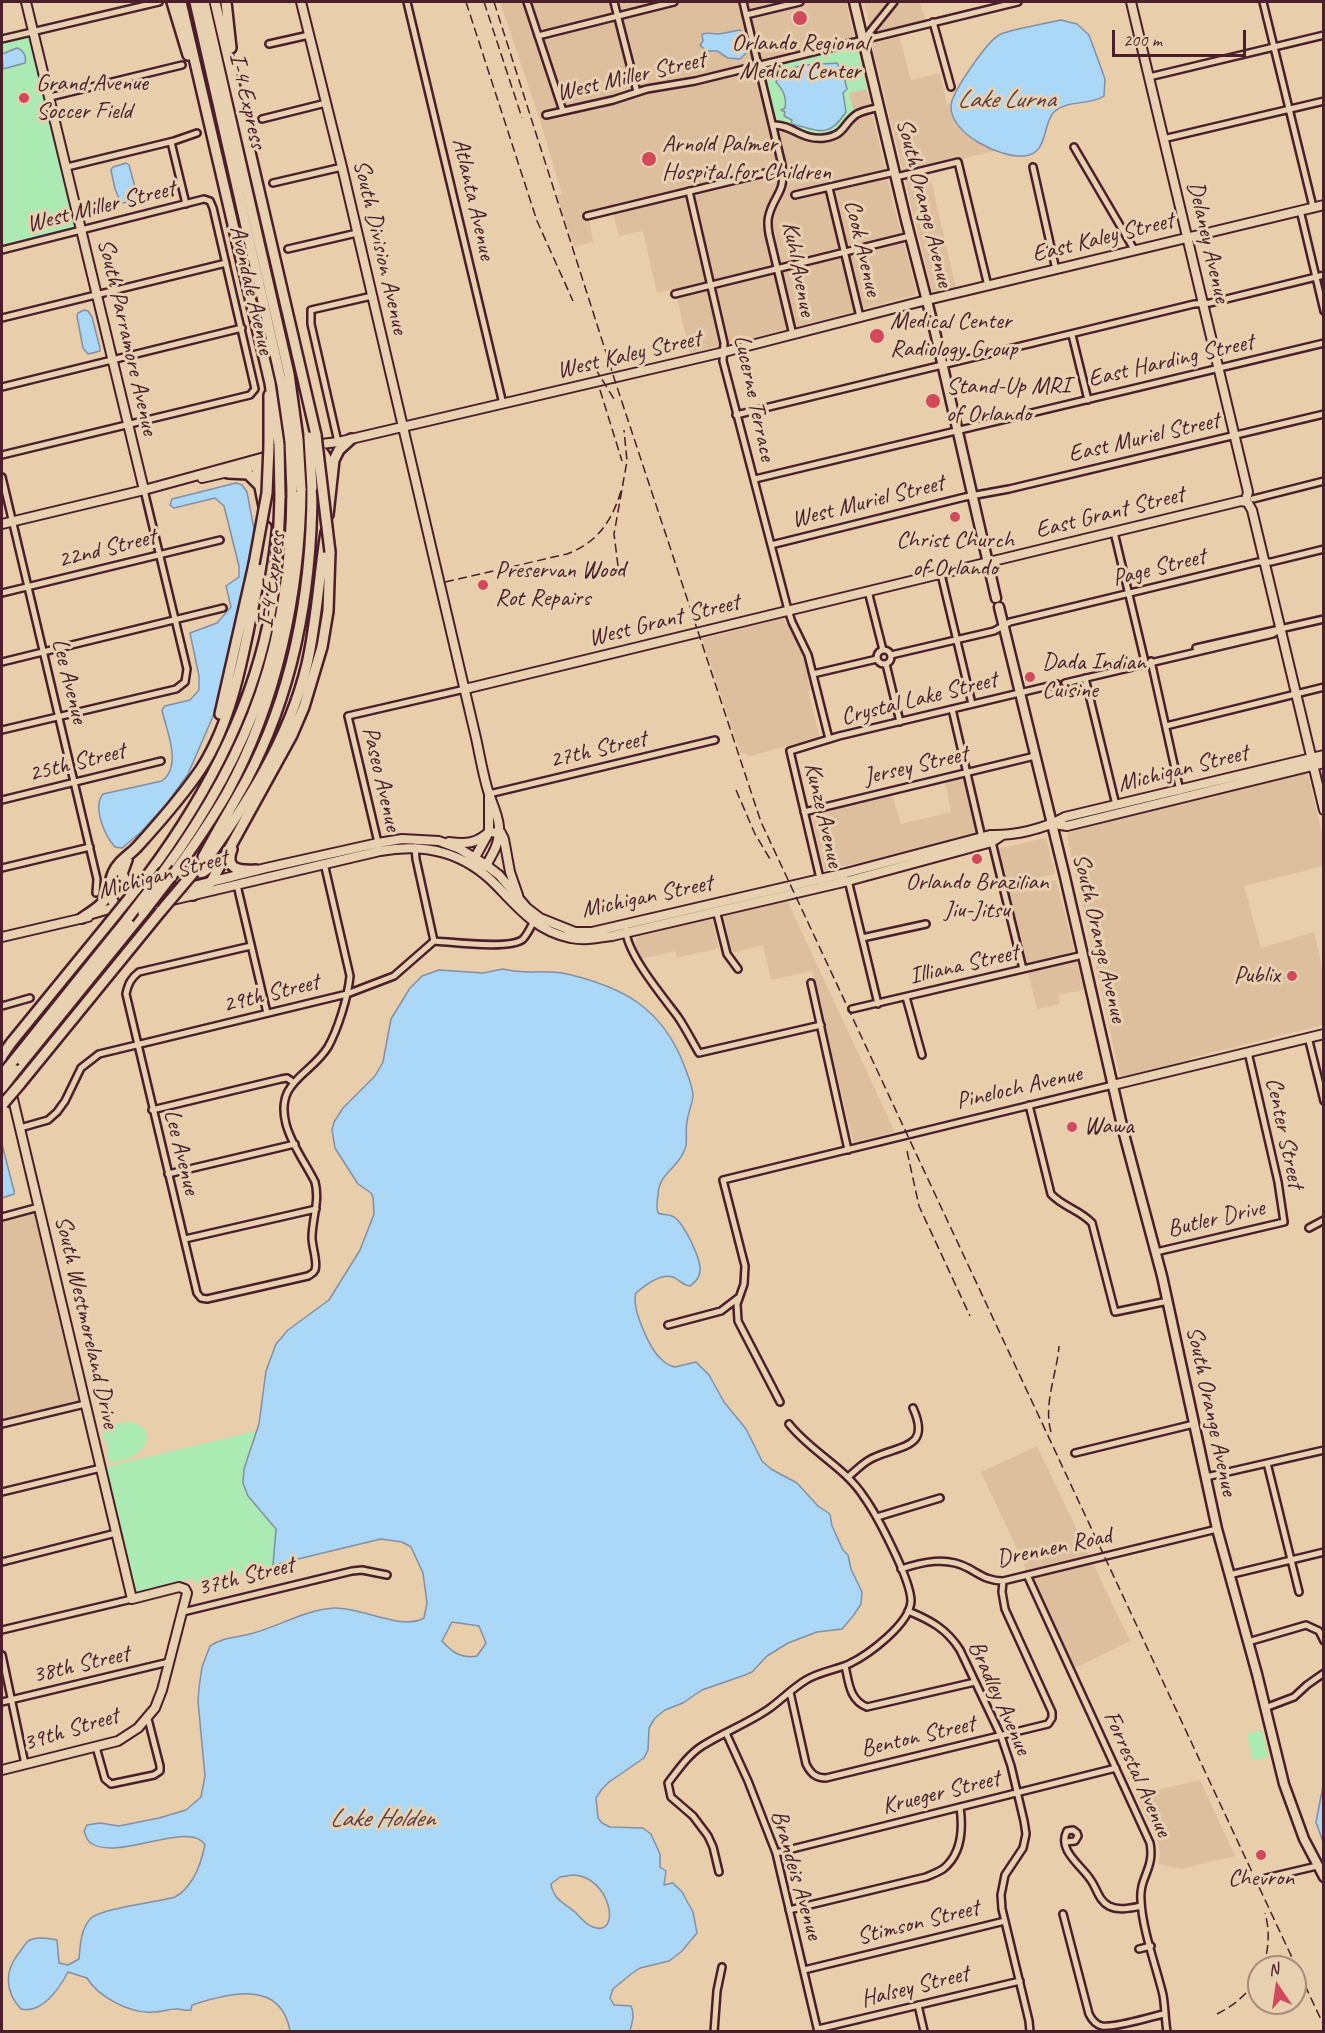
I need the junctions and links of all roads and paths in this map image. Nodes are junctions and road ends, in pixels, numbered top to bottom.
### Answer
1 (26, 2) edge
2 (159, 2) edge
3 (171, 2) edge
4 (182, 2) edge
5 (195, 2) edge
6 (215, 2) edge
7 (225, 2) edge
8 (301, 2) edge
9 (407, 2) edge
10 (527, 2) edge
11 (614, 2) edge
12 (675, 2) edge
13 (743, 2) edge
14 (800, 2) edge
15 (854, 2) edge
16 (894, 2) edge
17 (1017, 2) edge
18 (1131, 2) edge
19 (1263, 2) edge
20 (1009, 3) edge
21 (205, 4) edge
22 (618, 15) junction
23 (746, 15) junction
24 (933, 22) junction
25 (877, 23) junction
26 (33, 31) junction
27 (887, 33) junction
28 (309, 35) junction
29 (1323, 35) edge
30 (538, 36) junction
31 (2, 39) edge
32 (864, 39) junction
33 (269, 44) dead end
34 (1274, 47) junction
35 (229, 59) junction
36 (182, 65) dead end
37 (759, 65) junction
38 (1149, 77) junction
39 (951, 87) dead end
40 (637, 92) junction
41 (50, 97) junction
42 (1323, 101) edge
43 (326, 103) junction
44 (880, 107) junction
45 (1289, 109) junction
46 (563, 111) junction
47 (546, 115) dead end
48 (261, 119) dead end
49 (773, 125) junction
50 (197, 134) dead end
51 (1163, 139) junction
52 (171, 142) junction
53 (1074, 147) dead end
54 (216, 153) junction
55 (67, 167) junction
56 (342, 167) junction
57 (1033, 167) dead end
58 (783, 171) junction
59 (896, 174) junction
60 (273, 183) dead end
61 (829, 188) junction
62 (689, 191) junction
63 (795, 195) dead end
64 (208, 200) joint
65 (186, 204) junction
66 (1323, 205) edge
67 (1313, 207) junction
68 (1300, 210) junction
69 (587, 216) dead end
70 (82, 229) junction
71 (357, 233) junction
72 (910, 236) junction
73 (1187, 238) junction
74 (288, 249) dead end
75 (2, 250) edge
76 (1135, 251) junction
77 (844, 252) junction
78 (226, 263) junction
79 (777, 268) junction
80 (1056, 270) junction
81 (1323, 275) edge
82 (1316, 277) junction
83 (711, 285) junction
84 (988, 286) junction
85 (675, 294) dead end
86 (97, 295) junction
87 (372, 296) junction
88 (927, 300) junction
89 (1203, 304) junction
90 (1323, 311) edge
91 (860, 317) junction
92 (2, 318) edge
93 (242, 328) junction
94 (1072, 334) junction
95 (793, 335) junction
96 (1323, 344) edge
97 (724, 352) junction
98 (113, 360) junction
99 (943, 366) junction
100 (1218, 368) junction
101 (2, 387) edge
102 (1088, 400) junction
103 (503, 404) junction
104 (1323, 414) edge
105 (736, 415) junction
106 (128, 424) junction
107 (403, 426) junction
108 (956, 431) junction
109 (1234, 435) junction
110 (312, 439) junction
111 (351, 439) junction
112 (338, 442) junction
113 (292, 444) junction
114 (274, 445) junction
115 (321, 450) junction
116 (2, 455) edge
117 (259, 466) junction
118 (228, 473) junction
119 (2, 477) edge
120 (327, 477) junction
121 (755, 480) junction
122 (1323, 481) edge
123 (259, 484) junction
124 (144, 490) junction
125 (297, 490) junction
126 (973, 496) junction
127 (262, 498) junction
128 (1249, 499) junction
129 (12, 522) junction
130 (2, 524) edge
131 (266, 527) junction
132 (1114, 532) junction
133 (220, 540) dead end
134 (771, 545) junction
135 (1323, 549) edge
136 (327, 550) junction
137 (159, 555) junction
138 (1264, 562) junction
139 (989, 563) junction
140 (941, 574) junction
141 (321, 575) junction
142 (27, 587) junction
143 (868, 591) junction
144 (2, 593) edge
145 (1129, 594) junction
146 (996, 598) joint
147 (999, 607) joint
148 (223, 609) dead end
149 (788, 610) junction
150 (1323, 619) edge
151 (174, 620) junction
152 (1003, 626) junction
153 (1281, 629) junction
154 (957, 640) junction
155 (883, 650) junction
156 (44, 652) junction
157 (891, 655) junction
158 (877, 659) junction
159 (2, 662) edge
160 (1148, 662) junction
161 (886, 664) junction
162 (813, 674) junction
163 (1085, 678) junction
164 (1065, 683) dead end
165 (1057, 684) dead end
166 (1323, 687) edge
167 (465, 689) junction
168 (1019, 693) junction
169 (1296, 694) junction
170 (972, 704) junction
171 (952, 709) junction
172 (348, 716) joint
173 (59, 717) junction
174 (900, 722) junction
175 (1166, 726) junction
176 (2, 730) edge
177 (829, 739) junction
178 (715, 740) dead end
179 (228, 742) junction
180 (287, 742) junction
181 (790, 751) joint
182 (1323, 755) edge
183 (1035, 756) junction
184 (161, 761) dead end
185 (1312, 762) junction
186 (1323, 763) edge
187 (966, 773) junction
188 (1236, 780) junction
189 (75, 782) junction
190 (1181, 789) junction
191 (489, 794) junction
192 (180, 797) junction
193 (1178, 799) junction
194 (2, 800) edge
195 (1116, 805) junction
196 (1323, 810) edge
197 (804, 812) junction
198 (247, 817) junction
199 (1052, 824) junction
200 (489, 832) junction
201 (501, 833) junction
202 (1001, 836) junction
203 (982, 838) junction
204 (439, 841) junction
205 (992, 842) junction
206 (416, 844) junction
207 (230, 846) junction
208 (977, 846) junction
209 (90, 847) junction
210 (379, 847) junction
211 (323, 855) junction
212 (924, 857) junction
213 (128, 858) junction
214 (473, 862) junction
215 (324, 865) junction
216 (486, 865) junction
217 (2, 868) edge
218 (256, 870) junction
219 (479, 871) junction
220 (194, 872) junction
221 (847, 877) junction
222 (211, 882) junction
223 (821, 883) junction
224 (237, 885) junction
225 (110, 890) junction
226 (96, 893) dead end
227 (193, 895) junction
228 (521, 902) junction
229 (115, 906) junction
230 (715, 908) junction
231 (126, 915) junction
232 (82, 918) junction
233 (535, 918) junction
234 (633, 923) junction
235 (926, 924) dead end
236 (626, 933) junction
237 (2, 937) edge
238 (862, 938) junction
239 (435, 941) junction
240 (251, 946) junction
241 (1083, 955) junction
242 (738, 969) dead end
243 (1023, 969) junction
244 (811, 983) dead end
245 (347, 994) junction
246 (906, 997) junction
247 (30, 998) dead end
248 (878, 1004) junction
249 (2, 1006) edge
250 (852, 1010) dead end
251 (267, 1013) junction
252 (820, 1025) junction
253 (1323, 1034) edge
254 (1308, 1037) junction
255 (137, 1044) junction
256 (1248, 1052) junction
257 (2, 1054) edge
258 (922, 1055) dead end
259 (2, 1075) edge
260 (293, 1082) junction
261 (1113, 1085) junction
262 (2, 1088) edge
263 (1323, 1101) edge
264 (1029, 1105) junction
265 (2, 1106) edge
266 (152, 1110) junction
267 (20, 1128) junction
268 (295, 1144) junction
269 (848, 1150) junction
270 (168, 1174) junction
271 (39, 1207) junction
272 (316, 1209) junction
273 (2, 1217) edge
274 (1323, 1220) edge
275 (1284, 1222) joint
276 (1309, 1228) dead end
277 (185, 1239) junction
278 (1156, 1252) junction
279 (738, 1297) junction
280 (1168, 1301) junction
281 (721, 1311) junction
282 (738, 1321) junction
283 (668, 1324) dead end
284 (780, 1402) dead end
285 (85, 1404) junction
286 (913, 1408) dead end
287 (2, 1424) edge
288 (789, 1424) dead end
289 (1194, 1424) junction
290 (1323, 1449) edge
291 (1075, 1453) dead end
292 (1267, 1463) junction
293 (101, 1467) junction
294 (1206, 1476) junction
295 (848, 1477) junction
296 (2, 1492) edge
297 (940, 1498) dead end
298 (877, 1518) junction
299 (1217, 1529) junction
300 (116, 1533) junction
301 (1323, 1552) edge
302 (1291, 1559) junction
303 (2, 1562) edge
304 (901, 1569) junction
305 (387, 1575) dead end
306 (1027, 1575) junction
307 (1229, 1575) junction
308 (1003, 1581) junction
309 (1299, 1592) dead end
310 (132, 1599) junction
311 (908, 1611) junction
312 (183, 1612) junction
313 (2, 1630) edge
314 (1323, 1641) edge
315 (1248, 1642) junction
316 (2, 1654) edge
317 (169, 1662) junction
318 (845, 1666) junction
319 (1323, 1673) edge
320 (975, 1682) junction
321 (790, 1692) junction
322 (12, 1700) junction
323 (2, 1702) edge
324 (1265, 1708) junction
325 (148, 1719) junction
326 (726, 1733) junction
327 (1001, 1736) junction
328 (96, 1747) junction
329 (25, 1764) junction
330 (1116, 1768) junction
331 (2, 1770) edge
332 (1017, 1793) junction
333 (960, 1807) junction
334 (1066, 1842) dead end
335 (776, 1853) junction
336 (1317, 1866) junction
337 (719, 1872) dead end
338 (1323, 1877) edge
339 (1266, 1878) dead end
340 (1141, 1906) junction
341 (789, 1910) junction
342 (1063, 1914) dead end
343 (1005, 1921) junction
344 (1151, 1946) junction
345 (1139, 1949) dead end
346 (722, 1967) dead end
347 (804, 1970) junction
348 (1020, 1981) junction
349 (918, 2005) junction
350 (1164, 2014) junction
351 (818, 2030) edge
352 (714, 2031) edge
353 (924, 2031) edge
354 (1030, 2031) edge
355 (1167, 2031) edge

1 - 26 street, South Parramore Avenue
2 - 26 street
3 - 54 highway
4 - 54 highway
5 - 113 highway, I-4 Express
6 - 35 highway
7 - 35 highway
8 - 28 street, South Division Avenue
9 - 103 street, Atlanta Avenue
10 - 30 street
11 - 22 street
12 - 22 street
13 - 23 street, Kuhl Avenue
14 - 23 street
15 - 32 main road, South Orange Avenue
16 - 25 street
17 - 20 street, West Miller Street
18 - 38 street, Delaney Avenue
19 - 34 street
20 - 24 street, West Miller Street
21 - 113 highway, I-4 Express
22 - 30 street
22 - 40 street
23 - 37 street, Kuhl Avenue
24 - 27 street, West Miller Street
24 - 39 street
25 - 27 street
25 - 32 street
26 - 31 street
26 - 41 street, South Parramore Avenue
27 - 32 street, West Miller Street
28 - 33 street
28 - 43 street, South Division Avenue
29 - 34 street
30 - 46 street
32 - 37 street, West Miller Street
32 - 44 main road, South Orange Avenue
34 - 38 street
34 - 45 street
35 - 110 highway
36 - 41 street
37 - 40 street, West Miller Street
37 - 49 street, Kuhl Avenue
38 - 51 street, Delaney Avenue
40 - 46 street, West Miller Street
41 - 55 street, South Parramore Avenue
42 - 45 street
43 - 48 street
43 - 56 street, South Division Avenue
44 - 49 street
44 - 59 main road, South Orange Avenue
45 - 51 street
45 - 67 street
46 - 47 street, West Miller Street
49 - 58 street, Kuhl Avenue
50 - 52 street
51 - 73 street, Delaney Avenue
52 - 55 street
52 - 65 street
53 - 76 street
54 - 114 highway
55 - 70 street, South Parramore Avenue
56 - 60 street
56 - 71 street, South Division Avenue
57 - 80 street
58 - 62 street
58 - 79 street, Kuhl Avenue
59 - 61 street
59 - 72 main road, South Orange Avenue
59 - 84 street
61 - 63 street
61 - 77 street, Cook Avenue
62 - 69 street
62 - 83 street, Lucerne Terrace
64 - 65 street, West Miller Street
64 - 78 street, Avondale Avenue
65 - 70 street, West Miller Street
66 - 67 street, East Kaley Street
67 - 68 street, East Kaley Street
68 - 73 street, East Kaley Street
68 - 82 street
70 - 75 street, West Miller Street
70 - 86 street, South Parramore Avenue
71 - 74 street
71 - 87 street, South Division Avenue
72 - 77 street
72 - 88 main road, South Orange Avenue
73 - 76 street, East Kaley Street
73 - 89 street, Delaney Avenue
76 - 80 street, East Kaley Street
77 - 79 street
77 - 91 street, Cook Avenue
78 - 86 street
78 - 93 street, Avondale Avenue
79 - 83 street
79 - 95 street, Kuhl Avenue
80 - 84 street, East Kaley Street
81 - 82 street
82 - 89 street
82 - 90 street
83 - 85 street
83 - 97 street, Lucerne Terrace
84 - 88 street, East Kaley Street
86 - 92 street
86 - 98 street, South Parramore Avenue
87 - 107 street, South Division Avenue
87 - 112 street
88 - 91 street, West Kaley Street
88 - 99 main road, South Orange Avenue
89 - 94 street
89 - 100 street, Delaney Avenue
91 - 95 street, West Kaley Street
93 - 98 street
93 - 106 street, Avondale Avenue
94 - 99 street
94 - 102 street
95 - 97 street, West Kaley Street
96 - 100 street, East Harding Street
97 - 103 street, West Kaley Street
97 - 105 street, Lucerne Terrace
98 - 101 street
98 - 106 street, South Parramore Avenue
99 - 105 street
99 - 108 main road, South Orange Avenue
100 - 102 street, East Harding Street
100 - 109 street, Delaney Avenue
102 - 108 street, East Harding Street
103 - 107 street, West Kaley Street
104 - 109 street, East Muriel Street
105 - 121 street, Lucerne Terrace
106 - 116 street
106 - 124 street, South Parramore Avenue
107 - 111 street, West Kaley Street
107 - 167 street, South Division Avenue
108 - 121 street, East Harding Street
108 - 126 main road, South Orange Avenue
109 - 126 street, East Muriel Street
109 - 128 street, Delaney Avenue
110 - 112 street, West Kaley Street
110 - 113 street, West Kaley Street
110 - 115 highway
110 - 136 highway, bridge
110 - 220 highway, bridge
111 - 112 street, West Kaley Street
111 - 136 highway
112 - 115 street, West Kaley Street
113 - 117 highway
113 - 124 street, West Kaley Street
113 - 125 highway, I-4 Express, bridge
114 - 179 highway, bridge
114 - 192 highway, bridge
115 - 117 street, West Kaley Street
115 - 120 highway
117 - 118 street, West Kaley Street
117 - 123 highway
118 - 123 highway
118 - 124 street, West Kaley Street
119 - 129 street, Lee Avenue
120 - 127 highway
120 - 136 highway
121 - 134 street, Lucerne Terrace
122 - 128 street, East Grant Street
123 - 127 highway
124 - 129 street
124 - 137 street, South Parramore Avenue
125 - 231 highway, I-4 Express, bridge
125 - 262 highway, I-4 Express, bridge
126 - 134 street, West Muriel Street
126 - 139 main road, South Orange Avenue
127 - 131 highway
128 - 132 street, East Grant Street
128 - 138 street, Delaney Avenue
129 - 130 street
129 - 142 street, Lee Avenue
131 - 179 highway
131 - 192 highway
132 - 139 street, East Grant Street
132 - 145 street
133 - 137 street, 22nd Street
134 - 149 street, Lucerne Terrace
135 - 138 street, Page Street
136 - 141 highway
136 - 180 highway
137 - 142 street, 22nd Street
137 - 151 street, South Parramore Avenue
138 - 145 street, Page Street
138 - 153 street, Delaney Avenue
139 - 140 street, West Grant Street
139 - 146 main road, South Orange Avenue
140 - 143 street, West Grant Street
140 - 154 street
141 - 180 highway
141 - 220 highway
142 - 144 street, 22nd Street
142 - 156 street, Lee Avenue
143 - 149 street, West Grant Street
143 - 155 street
145 - 152 street, Page Street
145 - 160 street
146 - 147 street, South Orange Avenue
147 - 152 main road, South Orange Avenue
148 - 151 street
149 - 162 street, Lucerne Terrace
149 - 167 street, West Grant Street
150 - 153 street
151 - 156 street
151 - 173 street, South Parramore Avenue
152 - 154 street, Page Street
152 - 168 main road, South Orange Avenue
153 - 160 street
153 - 169 street, Delaney Avenue
154 - 157 street, Page Street
154 - 170 street
155 - 157 street
155 - 158 street
156 - 159 street
156 - 173 street, Lee Avenue
157 - 161 street
158 - 161 street
158 - 162 street
160 - 163 street
160 - 175 street
161 - 174 street
162 - 177 street, Lucerne Terrace
163 - 164 street
163 - 195 street
165 - 168 street, Crystal Lake Street
166 - 169 street
167 - 172 street, West Grant Street
167 - 191 street, South Division Avenue
168 - 170 street, Crystal Lake Street
168 - 183 main road, South Orange Avenue
169 - 175 street
169 - 185 street, Delaney Avenue
170 - 171 street, Crystal Lake Street
171 - 174 street, Crystal Lake Street
171 - 187 street
172 - 210 street, Paseo Avenue
173 - 176 street
173 - 189 street, Lee Avenue
174 - 177 street, Crystal Lake Street
175 - 190 street
177 - 181 street, Crystal Lake Street
178 - 191 street, 27th Street
179 - 257 highway, bridge
180 - 198 highway
181 - 197 street, Kunze Avenue
182 - 185 street, Michigan Street
183 - 187 street, Jersey Street
183 - 199 main road, South Orange Avenue
184 - 189 street, 25th Street
185 - 186 street, Michigan Street
185 - 188 street, Michigan Street
185 - 196 street, Delaney Avenue
187 - 197 street, Jersey Street
187 - 203 street
188 - 190 street, Michigan Street
188 - 193 street, Michigan Street
189 - 194 street, 25th Street
189 - 209 street, Lee Avenue
190 - 193 street
190 - 195 street, Michigan Street
191 - 200 street, South Division Avenue
191 - 201 street, South Division Avenue
192 - 213 highway
193 - 199 street, Michigan Street
195 - 199 street, Michigan Street
197 - 223 street, Kunze Avenue
198 - 207 highway
198 - 218 highway
199 - 202 street, Michigan Street
199 - 241 main road, South Orange Avenue
200 - 201 street
200 - 204 street
200 - 214 street, South Division Avenue
201 - 216 street
201 - 228 street, South Division Avenue
202 - 203 street, Michigan Street
202 - 205 street, Michigan Street
203 - 208 street
203 - 212 street, Michigan Street
204 - 206 street, Michigan Street
204 - 214 street, Michigan Street
205 - 208 street, Michigan Street
205 - 243 street
206 - 210 street, Michigan Street
206 - 214 street, Michigan Street
206 - 239 street
207 - 213 highway
207 - 222 highway
208 - 212 street, Michigan Street
209 - 217 street
209 - 226 street, Lee Avenue
210 - 211 street, Michigan Street
210 - 215 street, Michigan Street
211 - 215 street
211 - 218 street, Michigan Street
212 - 221 street, Michigan Street
213 - 225 highway
214 - 216 street, Michigan Street
214 - 219 street, Michigan Street
215 - 224 street, Michigan Street
215 - 245 street
216 - 219 street
216 - 228 street, Michigan Street
218 - 222 street, Michigan Street
219 - 233 street, Michigan Street
220 - 265 highway, bridge
221 - 223 street, Michigan Street
221 - 238 street
222 - 227 highway
222 - 229 street, Michigan Street
223 - 230 street, Michigan Street
224 - 227 street, Michigan Street
224 - 240 street
225 - 229 highway
225 - 232 highway
227 - 231 street, Michigan Street
228 - 233 street, Michigan Street
229 - 231 highway
229 - 232 street, Michigan Street
230 - 234 street, Michigan Street
230 - 236 street, Michigan Street
230 - 242 street
231 - 232 street, Michigan Street
231 - 259 highway, I-4 Express, bridge
232 - 237 street, Michigan Street
233 - 234 street, Michigan Street
233 - 236 street, Michigan Street
233 - 239 street
234 - 236 street
235 - 238 street
236 - 252 street
238 - 248 street
239 - 245 street, 29th Street
240 - 251 street
240 - 255 street, Lee Avenue
241 - 243 street, Illiana Street
241 - 261 main road, South Orange Avenue
243 - 246 street, Illiana Street
244 - 252 street
245 - 251 street, 29th Street
245 - 260 street
246 - 248 street, Illiana Street
246 - 258 street
247 - 249 street
248 - 250 street, Illiana Street
251 - 255 street, 29th Street
252 - 269 street
253 - 254 street, Pineloch Avenue
254 - 256 street, Pineloch Avenue
254 - 263 street
255 - 266 street, Lee Avenue
255 - 267 street, 29th Street
256 - 261 street, Pineloch Avenue
256 - 275 street, Center Street
257 - 267 street, South Westmoreland Drive
260 - 266 street
260 - 268 street
261 - 264 street, Pineloch Avenue
261 - 278 main road, South Orange Avenue
264 - 269 street, Pineloch Avenue
264 - 280 street
266 - 270 street, Lee Avenue
267 - 271 street, South Westmoreland Drive
268 - 270 street
268 - 272 street
269 - 279 street, Pineloch Avenue
270 - 277 street, Lee Avenue
271 - 273 street
271 - 285 street, South Westmoreland Drive
272 - 277 street
272 - 277 street, Lee Avenue
274 - 276 street
275 - 278 street, Butler Drive
278 - 280 main road, South Orange Avenue
279 - 281 street
279 - 282 street
280 - 289 main road, South Orange Avenue
281 - 282 street
281 - 283 street
282 - 284 street
285 - 287 street
285 - 293 street, South Westmoreland Drive
286 - 295 street
288 - 295 street
289 - 291 street
289 - 294 main road, South Orange Avenue
290 - 292 street
292 - 294 street
292 - 302 street
293 - 296 street
293 - 300 street, South Westmoreland Drive
294 - 299 main road, South Orange Avenue
295 - 298 street
297 - 298 street
298 - 304 street
299 - 306 street, Drennen Road
299 - 307 main road, South Orange Avenue
300 - 303 street
300 - 310 street, South Westmoreland Drive
301 - 302 street
302 - 307 street
302 - 309 street
304 - 308 street, Drennen Road
304 - 311 street
305 - 312 street, 37th Street
306 - 308 street, Drennen Road
306 - 330 street, Forrestal Avenue
307 - 315 main road, South Orange Avenue
308 - 327 street, Benton Street
310 - 312 street, 37th Street
310 - 313 street, 37th Street
311 - 318 street
311 - 320 street, Bradley Avenue
312 - 317 street
314 - 315 street
315 - 324 main road, South Orange Avenue
316 - 322 street
317 - 322 street, 38th Street
317 - 325 street
318 - 320 street
318 - 321 street
319 - 324 street
320 - 327 street, Bradley Avenue
321 - 326 street
321 - 327 street, Benton Street
322 - 323 street, 38th Street
322 - 329 street
324 - 336 main road, South Orange Avenue
325 - 328 street, 39th Street
325 - 328 street
326 - 335 street, Brandeis Avenue
326 - 337 street
327 - 332 street, Bradley Avenue
328 - 329 street, 39th Street
329 - 331 street, 39th Street
330 - 332 street, Krueger Street
330 - 340 street, Forrestal Avenue
332 - 333 street, Krueger Street
332 - 343 street, Bradley Avenue
333 - 335 street, Krueger Street
333 - 341 street
334 - 340 street
335 - 341 street, Brandeis Avenue
336 - 338 main road, South Orange Avenue
336 - 339 street
340 - 344 street, Forrestal Avenue
341 - 347 street, Brandeis Avenue
342 - 350 street
343 - 347 street, Stimson Street
343 - 348 street, Bradley Avenue
344 - 345 street
344 - 350 street, Forrestal Avenue
346 - 352 street
347 - 351 street, Brandeis Avenue
348 - 349 street, Halsey Street
348 - 354 street, Bradley Avenue
349 - 351 street, Halsey Street
349 - 353 street
350 - 355 street, Forrestal Avenue

